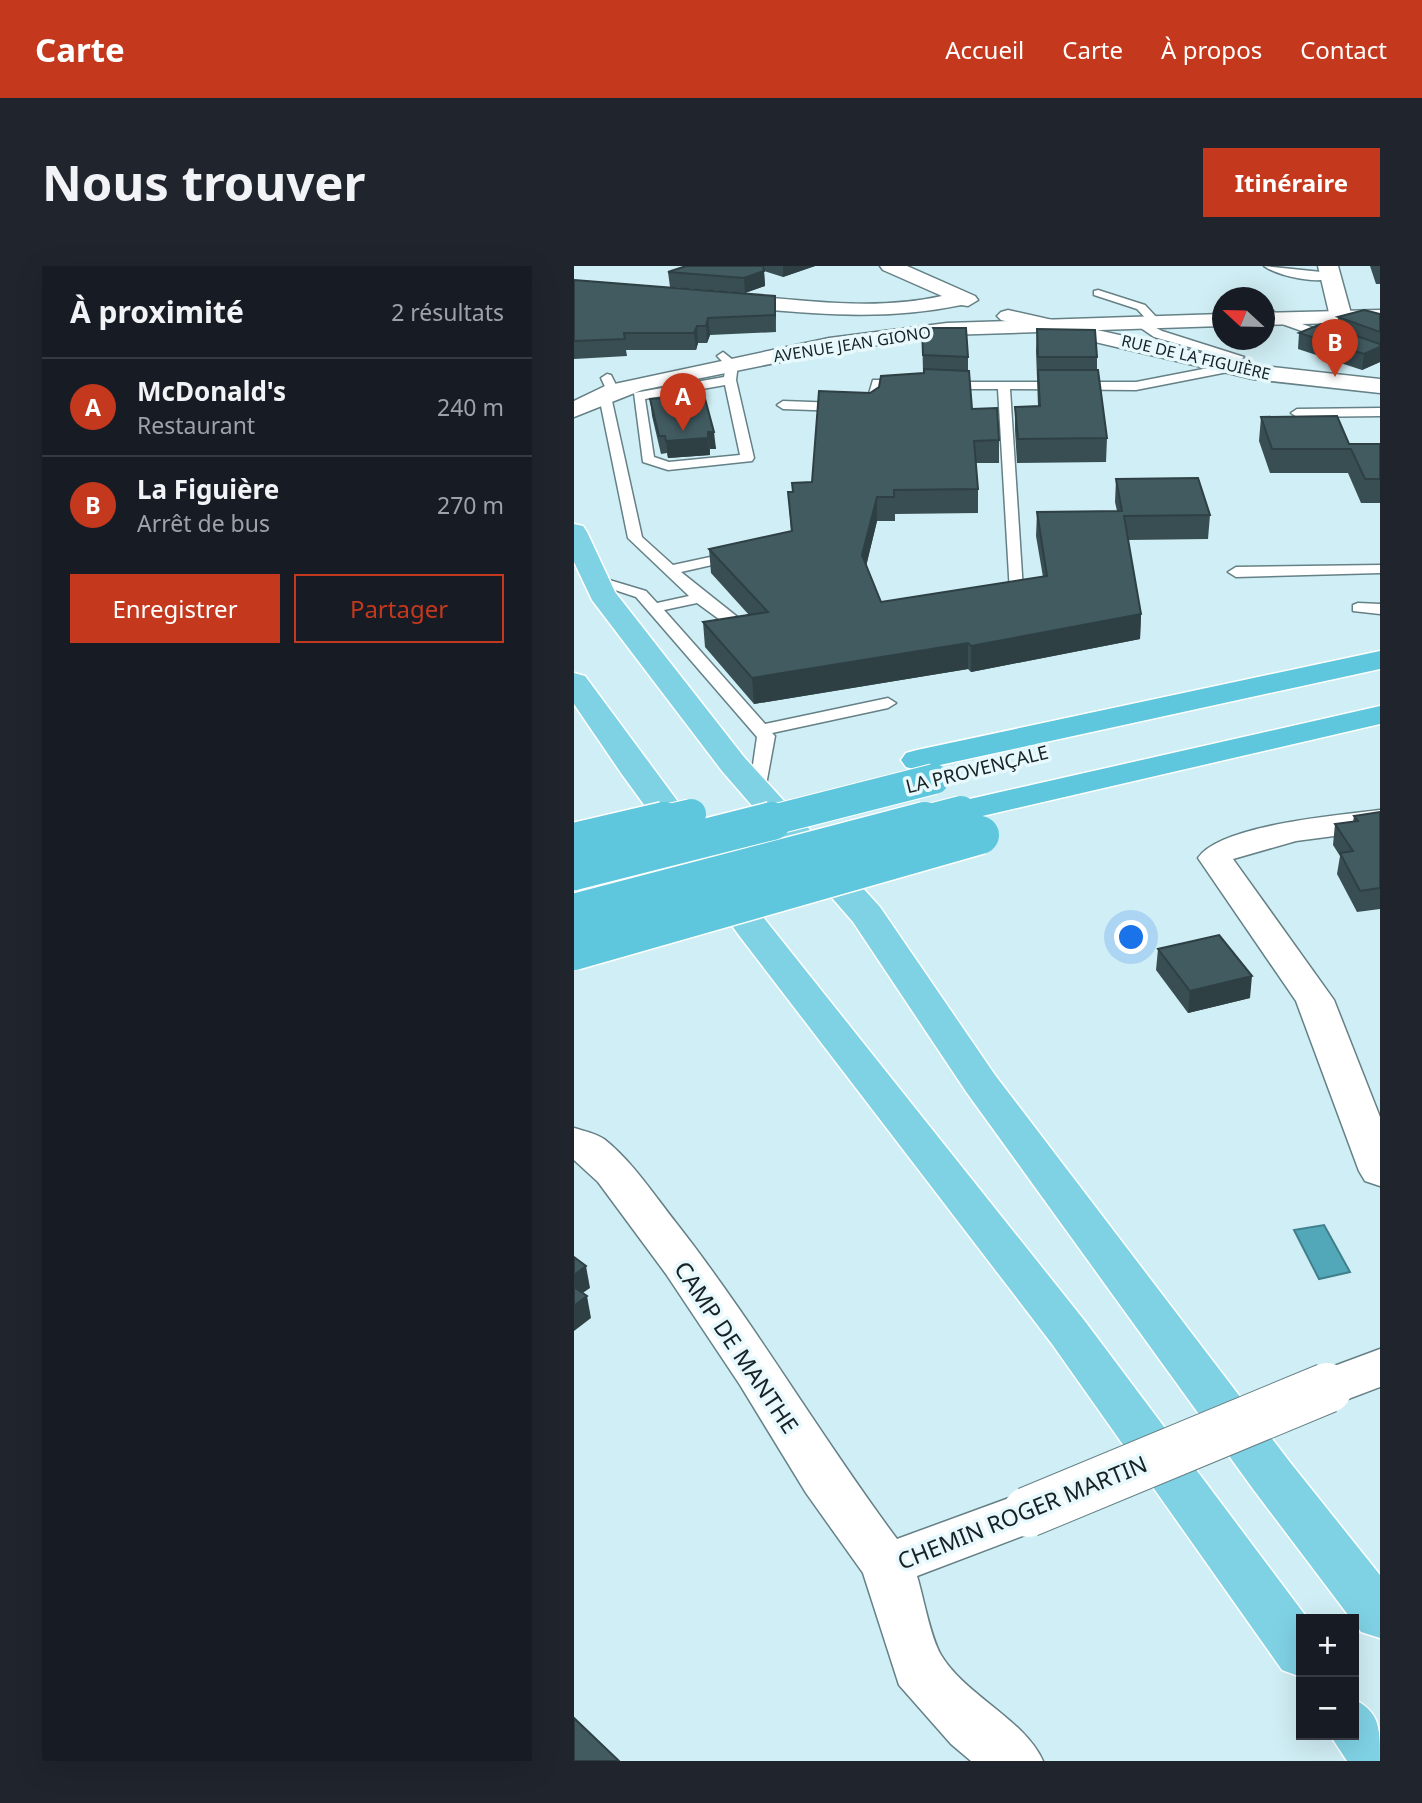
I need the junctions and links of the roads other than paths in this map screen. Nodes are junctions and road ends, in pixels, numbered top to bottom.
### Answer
1 (890, 266) edge
2 (1269, 266) edge
3 (1329, 271) edge
4 (1098, 293) dead end
5 (698, 298) edge
6 (963, 298) junction
7 (1380, 309) edge
8 (1212, 313) edge
9 (1340, 313) junction
10 (1275, 315) edge
11 (1380, 316) edge
12 (1275, 318) edge
13 (1000, 319) junction
14 (1147, 319) junction
15 (1212, 320) edge
16 (1104, 328) junction
17 (1380, 355) edge
18 (1236, 362) junction
19 (728, 367) junction
20 (601, 383) junction
21 (1380, 386) edge
22 (1004, 387) junction
23 (783, 405) dead end
24 (574, 410) edge
25 (1380, 412) edge
26 (1297, 414) edge
27 (574, 532) edge
28 (751, 552) edge
29 (1380, 569) edge
30 (672, 570) junction
31 (1236, 572) dead end
32 (596, 581) junction
33 (1015, 590) edge
34 (700, 598) junction
35 (654, 608) junction
36 (1358, 608) dead end
37 (1380, 609) edge
38 (744, 630) edge
39 (1380, 660) edge
40 (1380, 670) edge
41 (574, 682) edge
42 (888, 703) dead end
43 (1380, 715) edge
44 (1380, 728) edge
45 (761, 730) junction
46 (926, 770) junction
47 (758, 792) junction
48 (1380, 820) edge
49 (971, 823) junction
50 (574, 842) edge
51 (574, 871) edge
52 (574, 912) edge
53 (574, 951) edge
54 (574, 1142) edge
55 (1380, 1171) edge
56 (1380, 1367) edge
57 (887, 1565) junction
58 (1380, 1615) edge
59 (1296, 1646) edge
60 (1359, 1732) edge
61 (988, 1754) edge
62 (1380, 1761) edge

1 - 6 street
2 - 3 lane
3 - 9 street
4 - 14 lane
5 - 6 street
6 - 13 street
7 - 9 street
8 - 14 street, AVENUE JEAN GIONO
9 - 10 street
9 - 11 street
12 - 17 lane
13 - 14 street, AVENUE JEAN GIONO
13 - 16 street, AVENUE JEAN GIONO
13 - 19 street, AVENUE JEAN GIONO
14 - 15 street, AVENUE JEAN GIONO
14 - 16 street, AVENUE JEAN GIONO
14 - 18 lane
16 - 18 street, RUE DE LA FIGUIÈRE
18 - 21 street, RUE DE LA FIGUIÈRE
18 - 22 lane
19 - 19 lane
19 - 20 street, AVENUE JEAN GIONO
20 - 24 street, AVENUE JEAN GIONO
20 - 30 lane
22 - 23 lane
22 - 33 lane
25 - 26 lane
27 - 32 highway
28 - 30 lane
29 - 31 lane
30 - 34 lane
32 - 35 lane
32 - 47 highway
34 - 35 lane
34 - 38 lane
35 - 45 lane
36 - 37 lane
39 - 46 highway
40 - 46 highway, LA PROVENÇALE
41 - 59 highway
42 - 45 lane
43 - 49 highway, LA PROVENÇALE
44 - 49 highway
45 - 47 lane
46 - 50 highway, bridge
46 - 51 highway, LA PROVENÇALE, bridge
47 - 58 highway
48 - 55 street
49 - 52 highway, LA PROVENÇALE, bridge
49 - 53 highway, bridge
54 - 57 street, CAMP DE MANTHE
56 - 57 street, CHEMIN ROGER MARTIN, bridge
57 - 61 street, CHEMIN ROGER MARTIN
60 - 62 highway

